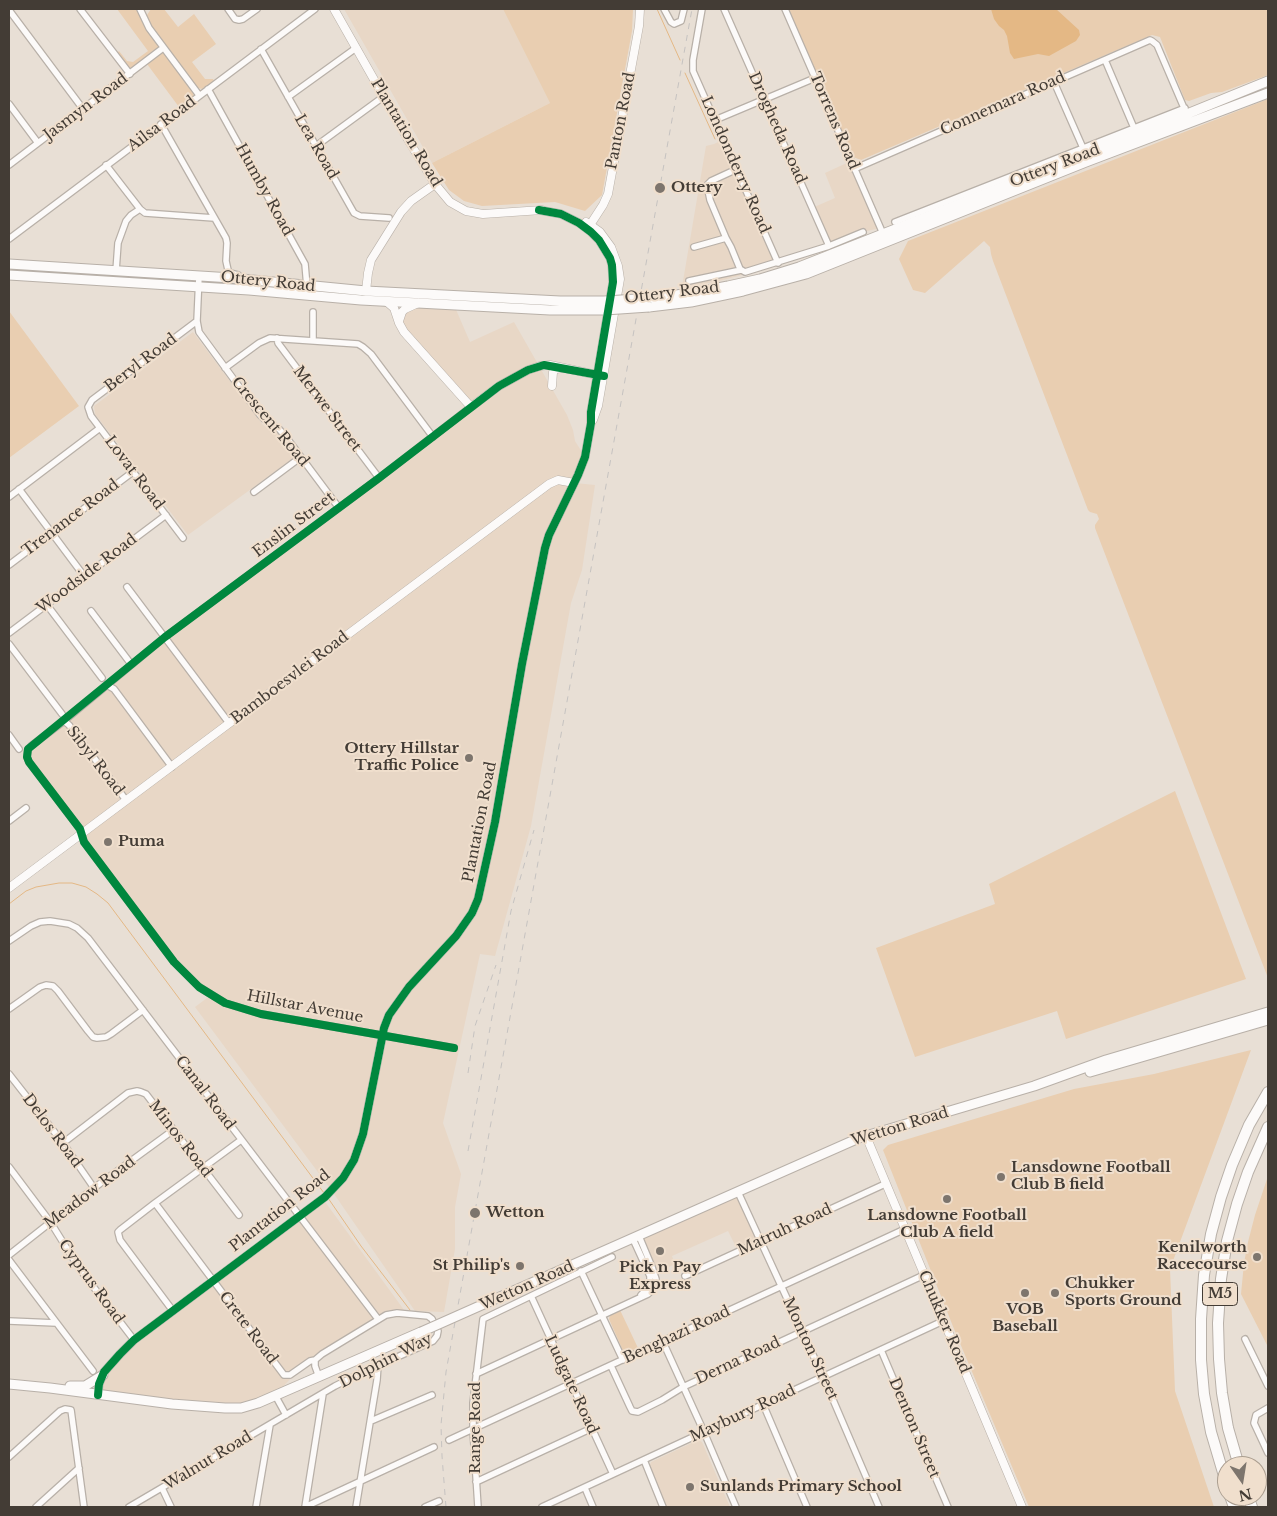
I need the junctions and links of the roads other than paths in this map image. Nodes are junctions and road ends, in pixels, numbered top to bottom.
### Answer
1 (80, 9) edge
2 (228, 9) edge
3 (257, 9) edge
4 (314, 9) edge
5 (334, 9) edge
6 (640, 9) edge
7 (664, 9) edge
8 (684, 9) edge
9 (702, 9) edge
10 (724, 9) edge
11 (785, 9) edge
12 (9, 10) edge
13 (143, 10) edge
14 (164, 48) junction
15 (356, 48) junction
16 (261, 49) junction
17 (1104, 60) junction
18 (130, 74) junction
19 (815, 78) junction
20 (1268, 81) edge
21 (1054, 82) junction
22 (208, 89) junction
23 (1268, 93) edge
24 (199, 95) junction
25 (288, 97) junction
26 (384, 97) junction
27 (765, 99) junction
28 (1247, 101) junction
29 (9, 104) edge
30 (83, 109) junction
31 (1186, 111) junction
32 (715, 120) junction
33 (162, 124) junction
34 (1134, 128) junction
35 (38, 143) junction
36 (316, 146) junction
37 (1083, 148) junction
38 (9, 165) edge
39 (106, 165) junction
40 (737, 169) junction
41 (854, 169) junction
42 (435, 184) junction
43 (420, 194) junction
44 (450, 202) junction
45 (140, 209) junction
46 (539, 210) junction
47 (597, 213) junction
48 (575, 216) junction
49 (214, 218) junction
50 (389, 218) dead end
51 (895, 222) dead end
52 (588, 226) junction
53 (863, 232) dead end
54 (726, 238) junction
55 (884, 238) junction
56 (9, 239) edge
57 (829, 246) junction
58 (694, 247) dead end
59 (226, 261) junction
60 (778, 263) junction
61 (9, 264) edge
62 (741, 270) junction
63 (116, 271) junction
64 (9, 274) edge
65 (199, 276) junction
66 (212, 277) junction
67 (257, 280) junction
68 (689, 281) dead end
69 (199, 286) junction
70 (307, 290) junction
71 (366, 291) junction
72 (387, 302) junction
73 (418, 303) junction
74 (606, 306) junction
75 (313, 312) dead end
76 (198, 321) junction
77 (399, 323) junction
78 (277, 338) junction
79 (314, 341) junction
80 (225, 368) junction
81 (562, 368) junction
82 (600, 375) junction
83 (552, 386) dead end
84 (88, 407) joint
85 (471, 407) junction
86 (100, 428) junction
87 (433, 437) junction
88 (301, 457) junction
89 (134, 471) junction
90 (379, 478) junction
91 (574, 483) junction
92 (19, 489) junction
93 (254, 492) dead end
94 (9, 497) edge
95 (339, 508) junction
96 (166, 515) junction
97 (52, 533) junction
98 (183, 538) dead end
99 (9, 565) edge
100 (84, 576) junction
101 (127, 587) dead end
102 (46, 605) junction
103 (91, 611) dead end
104 (9, 633) edge
105 (165, 637) junction
106 (9, 644) edge
107 (131, 664) junction
108 (102, 678) dead end
109 (107, 685) junction
110 (62, 714) dead end
111 (64, 721) junction
112 (229, 723) junction
113 (9, 735) edge
114 (20, 749) dead end
115 (28, 759) joint
116 (172, 767) junction
117 (126, 800) junction
118 (26, 808) dead end
119 (9, 821) edge
120 (81, 834) junction
121 (9, 888) edge
122 (9, 941) edge
123 (9, 1009) edge
124 (143, 1010) junction
125 (1268, 1012) edge
126 (1268, 1020) edge
127 (383, 1036) junction
128 (454, 1048) dead end
129 (9, 1074) edge
130 (1034, 1086) junction
131 (1268, 1092) edge
132 (1268, 1127) edge
133 (172, 1131) junction
134 (866, 1136) junction
135 (241, 1140) junction
136 (63, 1143) junction
137 (9, 1167) edge
138 (202, 1168) junction
139 (885, 1184) junction
140 (94, 1188) junction
141 (738, 1192) junction
142 (154, 1203) junction
143 (239, 1215) dead end
144 (299, 1216) junction
145 (51, 1223) junction
146 (904, 1230) junction
147 (636, 1238) junction
148 (760, 1241) junction
149 (9, 1255) edge
150 (612, 1257) dead end
151 (9, 1260) edge
152 (582, 1271) junction
153 (924, 1275) junction
154 (685, 1276) dead end
155 (213, 1281) junction
156 (781, 1287) junction
157 (531, 1296) junction
158 (173, 1311) junction
159 (603, 1314) junction
160 (378, 1319) junction
161 (9, 1321) edge
162 (943, 1321) junction
163 (56, 1323) junction
164 (802, 1332) junction
165 (550, 1339) junction
166 (1245, 1339) dead end
167 (134, 1340) junction
168 (663, 1342) junction
169 (881, 1350) junction
170 (315, 1360) junction
171 (624, 1360) junction
172 (378, 1365) junction
173 (611, 1366) junction
174 (93, 1371) dead end
175 (476, 1374) junction
176 (103, 1375) junction
177 (319, 1377) junction
178 (823, 1377) junction
179 (9, 1384) edge
180 (571, 1384) junction
181 (1268, 1386) edge
182 (683, 1387) junction
183 (50, 1388) junction
184 (323, 1394) junction
185 (432, 1394) dead end
186 (98, 1395) junction
187 (275, 1396) junction
188 (763, 1404) junction
189 (1268, 1408) edge
190 (286, 1415) junction
191 (371, 1421) junction
192 (270, 1425) junction
193 (592, 1428) junction
194 (473, 1430) junction
195 (704, 1432) junction
196 (449, 1440) dead end
197 (434, 1447) dead end
198 (1268, 1453) edge
199 (1218, 1456) edge
200 (1236, 1456) edge
201 (9, 1457) edge
202 (644, 1460) junction
203 (79, 1468) junction
204 (613, 1474) junction
205 (361, 1482) junction
206 (476, 1482) junction
207 (162, 1488) junction
208 (585, 1488) junction
209 (439, 1501) dead end
210 (36, 1507) edge
211 (84, 1507) edge
212 (130, 1507) edge
213 (171, 1507) edge
214 (256, 1507) edge
215 (305, 1507) edge
216 (356, 1507) edge
217 (424, 1507) edge
218 (478, 1507) edge
219 (542, 1507) edge
220 (593, 1507) edge
221 (664, 1507) edge
222 (736, 1507) edge
223 (807, 1507) edge
224 (879, 1507) edge
225 (948, 1507) edge
226 (1022, 1507) edge

1 - 18 street
2 - 3 street
4 - 16 street, Ailsa Road
5 - 15 street, Plantation Road
6 - 47 street, Panton Road
7 - 8 street
9 - 32 street, Londonderry Road
10 - 27 street, Drogheda Road
11 - 19 street, Torrens Road
12 - 30 street
13 - 14 street
14 - 18 street, Jasmyn Road
14 - 24 street
15 - 25 street
15 - 26 street, Plantation Road
16 - 22 street, Ailsa Road
16 - 25 street, Lea Road
17 - 21 street, Connemara Road
17 - 31 street, Connemara Road
17 - 34 street
18 - 30 street, Jasmyn Road
19 - 27 street
19 - 41 street, Torrens Road
20 - 31 main road, Ottery Road
21 - 37 street
21 - 41 street, Connemara Road
22 - 24 street, Ailsa Road
22 - 70 street, Humby Road
23 - 28 main road, Ottery Road
24 - 33 street, Ailsa Road
25 - 36 street, Lea Road
26 - 36 street
26 - 42 street, Plantation Road
27 - 32 street
27 - 57 street, Drogheda Road
28 - 31 street
28 - 55 main road, Ottery Road
29 - 35 street
30 - 35 street, Jasmyn Road
31 - 34 street
31 - 55 main road, Ottery Road
32 - 40 street, Londonderry Road
33 - 39 street, Ailsa Road
33 - 49 street
34 - 37 street
35 - 38 street, Jasmyn Road
36 - 50 street, Lea Road
37 - 51 street
39 - 45 street
39 - 56 street, Ailsa Road
40 - 54 street
40 - 60 street, Londonderry Road
41 - 55 street, Torrens Road
42 - 43 street
42 - 44 street, Plantation Road
43 - 44 street
43 - 71 street
44 - 46 street, Plantation Road
45 - 49 street
45 - 63 street
46 - 48 street, Plantation Road
46 - 52 street, Plantation Road
47 - 48 street
47 - 52 street, Panton Road
48 - 52 street, Plantation Road
49 - 59 street
52 - 82 street, Plantation Road
53 - 57 street
54 - 58 street
54 - 62 street
55 - 74 main road, Ottery Road, bridge
57 - 60 street
59 - 66 street
59 - 67 street
60 - 62 street
61 - 63 main road, Ottery Road
62 - 68 street
63 - 65 main road, Ottery Road
64 - 69 main road, Ottery Road
65 - 66 main road, Ottery Road
65 - 69 street, Crescent Road
66 - 67 main road, Ottery Road
67 - 70 main road, Ottery Road
69 - 70 main road, Ottery Road
69 - 76 street, Crescent Road
70 - 71 main road, Ottery Road
70 - 72 main road, Ottery Road
71 - 74 main road, Ottery Road
72 - 73 main road, Ottery Road
72 - 77 street
73 - 74 main road, Ottery Road
73 - 77 street
75 - 79 street
76 - 80 street, Crescent Road
76 - 84 street, Beryl Road
77 - 85 street
78 - 79 street
78 - 80 street
78 - 90 street, Merwe Street
79 - 87 street
80 - 88 street, Crescent Road
81 - 82 street, Enslin Street
81 - 83 street
81 - 85 street, Enslin Street
82 - 91 street, Plantation Road
84 - 86 street, Lovat Road
85 - 87 street, Enslin Street
86 - 89 street, Lovat Road
86 - 92 street
87 - 90 street, Enslin Street
88 - 93 street
88 - 95 street, Crescent Road
89 - 96 street, Lovat Road
89 - 97 street, Trenance Road
90 - 95 street, Enslin Street
91 - 112 street, Bamboesvlei Road
91 - 127 street, Plantation Road
92 - 94 street
92 - 97 street
95 - 105 street, Enslin Street
96 - 98 street, Lovat Road
96 - 100 street, Woodside Road
97 - 99 street, Trenance Road
97 - 100 street
100 - 102 street, Woodside Road
101 - 105 street
102 - 104 street, Woodside Road
102 - 108 street
103 - 107 street
105 - 107 street, Enslin Street
105 - 112 street
106 - 110 street, Sibyl Road
107 - 109 street, Enslin Street
109 - 111 street, Enslin Street
109 - 116 street
111 - 115 street, Enslin Street
111 - 117 street, Sibyl Road
112 - 116 street, Bamboesvlei Road
113 - 114 street
115 - 120 street, Hillstar Avenue
116 - 117 street, Bamboesvlei Road
117 - 120 street, Bamboesvlei Road
118 - 119 street
120 - 121 street, Bamboesvlei Road
120 - 127 street, Hillstar Avenue
122 - 124 street, Canal Road
123 - 124 street
124 - 135 street, Canal Road
125 - 130 main road, Wetton Road
126 - 130 main road, Wetton Road
127 - 128 street, Hillstar Avenue
127 - 144 street, Plantation Road
129 - 136 street, Delos Road
130 - 134 main road, Wetton Road
131 - 199 highway, M5
132 - 200 highway, M5
133 - 136 street, Minos Road
133 - 138 street, Minos Road
133 - 140 street, Meadow Road
134 - 139 street, Chukker Road
134 - 141 main road, Wetton Road
135 - 138 street
135 - 144 street, Canal Road
136 - 140 street, Delos Road
137 - 145 street, Cyprus Road
138 - 142 street
138 - 143 street, Minos Road
139 - 146 street, Chukker Road
139 - 148 street, Matruh Road
140 - 145 street, Meadow Road
141 - 147 main road, Wetton Road
141 - 148 street, Monton Street
142 - 155 street, Crete Road
142 - 158 street
144 - 155 street, Plantation Road
144 - 160 street, Canal Road
145 - 149 street, Meadow Road
145 - 167 street, Cyprus Road
146 - 153 street, Chukker Road
146 - 156 street, Benghazi Road
147 - 159 street
147 - 177 main road, Wetton Road, bridge
148 - 154 street, Matruh Road
148 - 156 street, Monton Street
150 - 152 street
151 - 163 street
152 - 157 street
152 - 159 street
153 - 162 street, Chukker Road
153 - 164 street, Derna Road
155 - 158 street, Plantation Road
155 - 170 street, Crete Road
156 - 164 street, Monton Street
156 - 168 street, Benghazi Road
157 - 165 street, Ludgate Road
157 - 175 street, Range Road
158 - 167 street, Plantation Road
159 - 165 street
159 - 171 street
160 - 170 street, Dolphin Way
160 - 172 street, Dolphin Way
161 - 163 street
162 - 169 street, Maybury Road
162 - 226 street, Chukker Road
163 - 174 street
164 - 178 street, Monton Street
164 - 182 street, Derna Road
165 - 175 street
165 - 180 street, Ludgate Road
166 - 181 street
167 - 176 street, Plantation Road
168 - 171 street, Benghazi Road
168 - 182 street
169 - 178 street, Maybury Road
169 - 225 street, Denton Street
170 - 177 street, Dolphin Way
171 - 173 street, Benghazi Road
172 - 184 street, Dolphin Way
172 - 191 street
173 - 180 street, Benghazi Road
173 - 182 street, Derna Road
175 - 194 street, Range Road
176 - 183 main road
176 - 186 street, Plantation Road
177 - 187 main road, Wetton Road
178 - 188 street, Maybury Road
178 - 224 street, Monton Street
179 - 183 main road, Wetton Road
180 - 193 street, Ludgate Road
180 - 194 street, Benghazi Road
182 - 195 street
183 - 186 main road, Wetton Road
184 - 190 street, Dolphin Way
184 - 215 street
185 - 191 street
186 - 187 main road, Wetton Road
187 - 190 street
188 - 195 street, Maybury Road
188 - 223 street
189 - 198 street
190 - 192 street, Walnut Road
191 - 205 street
192 - 207 street, Walnut Road
192 - 214 street
193 - 204 street, Ludgate Road
193 - 206 street
194 - 196 street, Benghazi Road
194 - 206 street, Range Road
195 - 202 street, Maybury Road
195 - 222 street
197 - 205 street
201 - 203 street
202 - 204 street, Maybury Road
202 - 221 street
203 - 210 street
203 - 211 street
204 - 208 street, Maybury Road
205 - 215 street
205 - 216 street
206 - 218 street, Range Road
207 - 212 street, Walnut Road
207 - 213 street
208 - 219 street, Maybury Road
208 - 220 street
209 - 217 street

